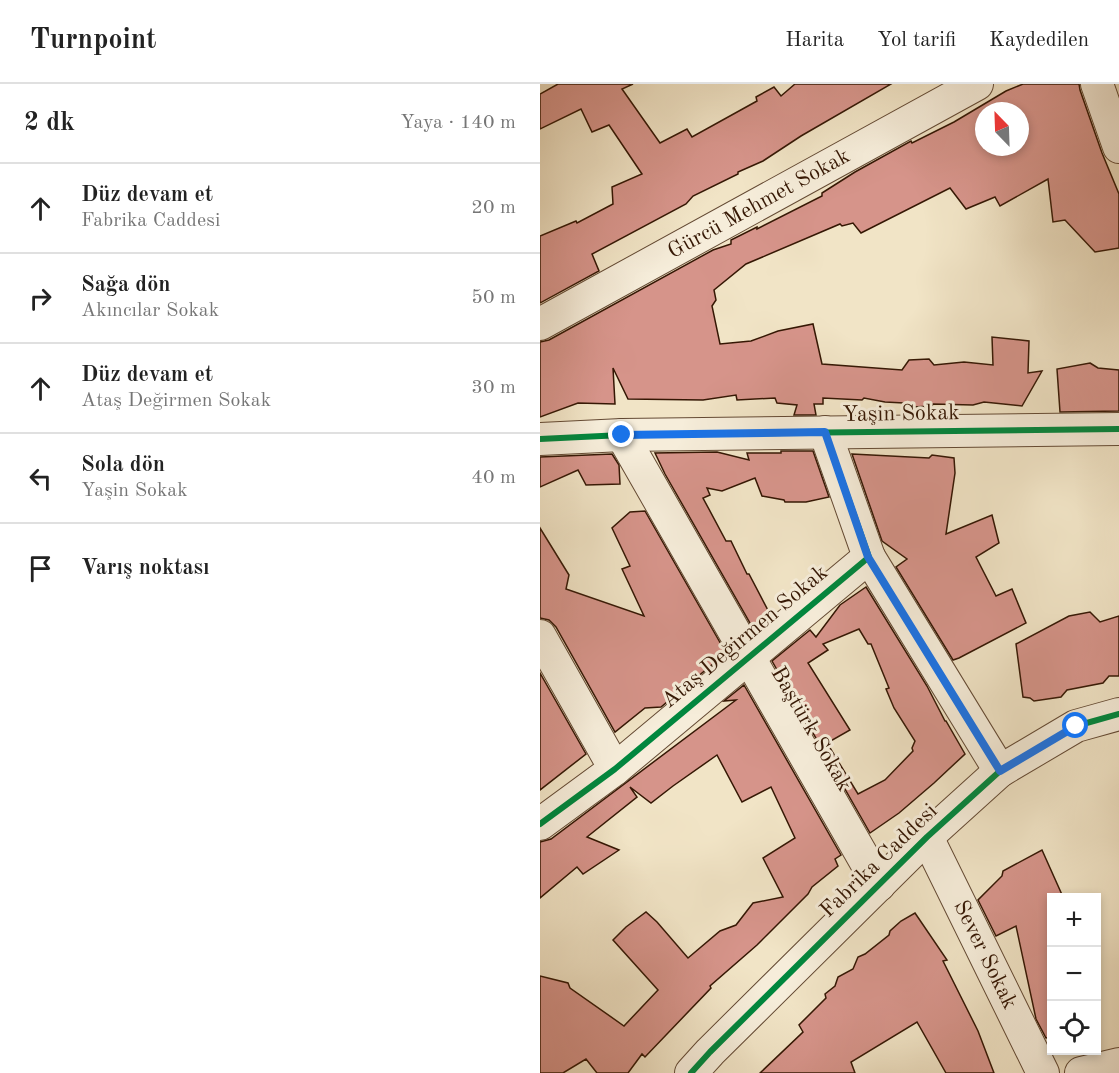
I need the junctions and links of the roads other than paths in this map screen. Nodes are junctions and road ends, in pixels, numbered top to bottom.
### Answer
1 (977, 84) edge
2 (1097, 84) edge
3 (1119, 147) edge
4 (540, 324) edge
5 (1119, 429) edge
6 (825, 432) junction
7 (622, 435) junction
8 (540, 439) edge
9 (868, 557) junction
10 (540, 636) edge
11 (750, 657) junction
12 (1119, 714) edge
13 (615, 769) junction
14 (1000, 771) junction
15 (540, 824) edge
16 (927, 837) junction
17 (879, 885) junction
18 (1119, 1064) edge
19 (706, 1066) edge
20 (1043, 1073) edge
21 (1081, 1073) edge

1 - 4 street, Gürcü Mehmet Sokak
2 - 3 street
5 - 6 street, Yaşin Sokak
6 - 7 street, Yaşin Sokak
6 - 9 street
7 - 8 street, Yaşin Sokak
7 - 11 street, Baştürk Sokak
9 - 11 street, Ataş Değirmen Sokak
9 - 14 street
10 - 13 street
11 - 13 street, Ataş Değirmen Sokak
11 - 17 street, Baştürk Sokak
12 - 14 street, Fabrika Caddesi
13 - 15 street, Ataş Değirmen Sokak
14 - 16 street, Fabrika Caddesi
16 - 17 street, Fabrika Caddesi
16 - 20 street, Sever Sokak
17 - 19 street, Fabrika Caddesi
18 - 21 street

